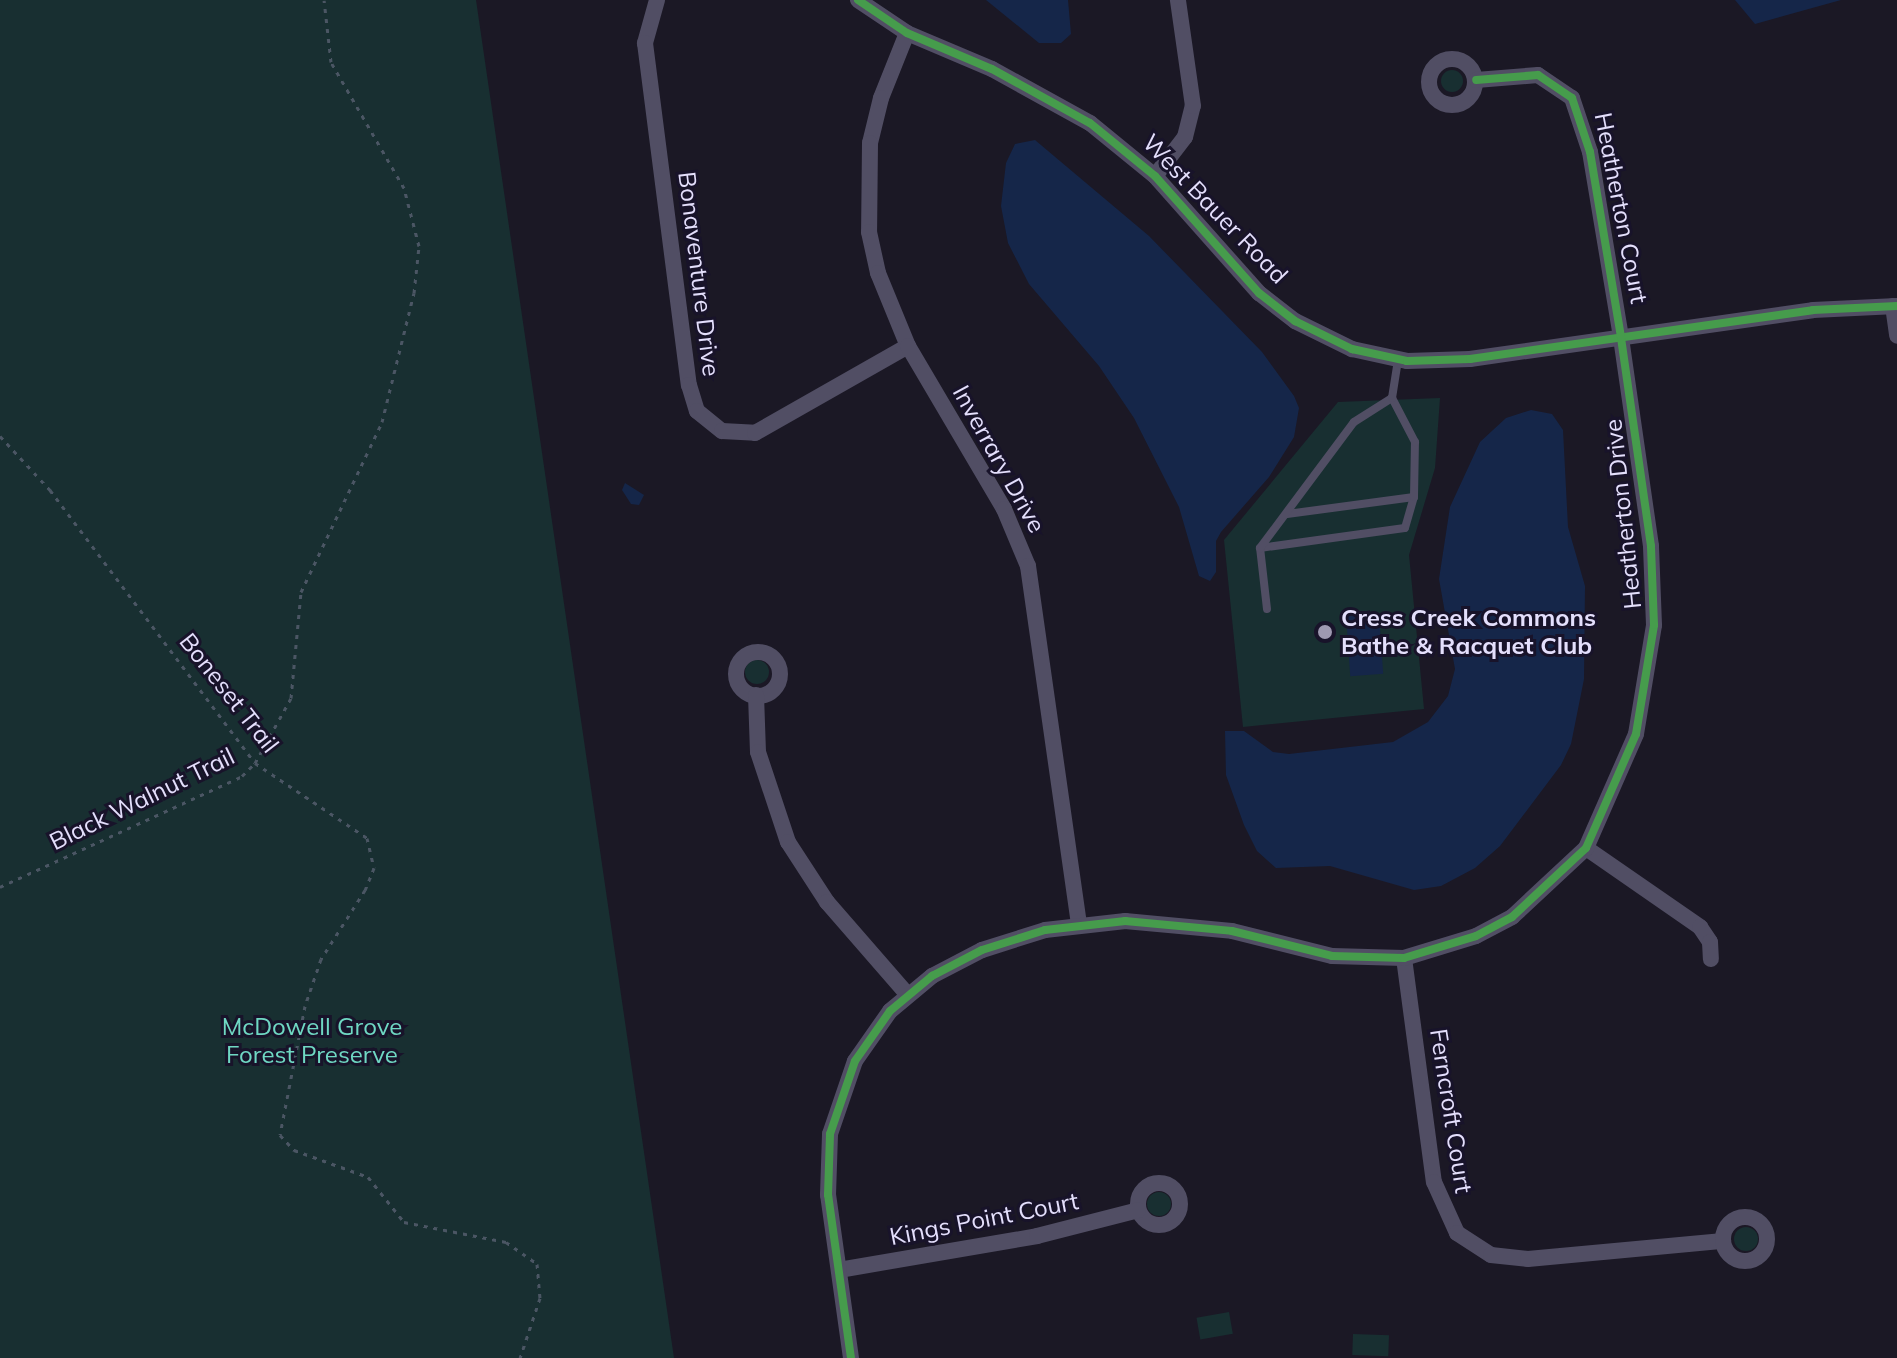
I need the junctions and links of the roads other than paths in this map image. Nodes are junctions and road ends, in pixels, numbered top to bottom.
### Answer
1 (657, 0) edge
2 (858, 0) edge
3 (1178, 0) edge
4 (907, 33) junction
5 (1476, 80) dead end
6 (1155, 176) junction
7 (1895, 306) edge
8 (1897, 336) edge
9 (1621, 337) junction
10 (908, 346) junction
11 (1398, 358) junction
12 (1392, 398) junction
13 (1414, 497) junction
14 (1287, 514) junction
15 (1260, 548) junction
16 (1267, 609) dead end
17 (756, 695) dead end
18 (1586, 848) junction
19 (1079, 923) junction
20 (1404, 958) junction
21 (1711, 959) dead end
22 (907, 994) junction
23 (1138, 1210) dead end
24 (1723, 1241) dead end
25 (839, 1270) junction
26 (851, 1358) edge

1 - 10 street, Bonaventure Drive
2 - 4 street, West Bauer Road
3 - 6 street
4 - 6 street, West Bauer Road
4 - 10 street, Inverrary Drive
5 - 9 street, Heatherton Court
6 - 11 street, West Bauer Road
7 - 8 street
7 - 9 street, West Bauer Road
9 - 11 street, West Bauer Road
9 - 18 street, Heatherton Drive
10 - 19 street, Inverrary Drive
11 - 12 lane
12 - 13 lane
12 - 14 lane
13 - 14 lane
13 - 15 lane
14 - 15 lane
15 - 16 lane
17 - 22 street
18 - 20 street, Heatherton Drive
18 - 21 street
19 - 20 street, Heatherton Drive
19 - 22 street, Heatherton Drive
20 - 24 street, Ferncroft Court
22 - 25 street, Heatherton Drive
23 - 25 street, Kings Point Court
25 - 26 street, Heatherton Drive

